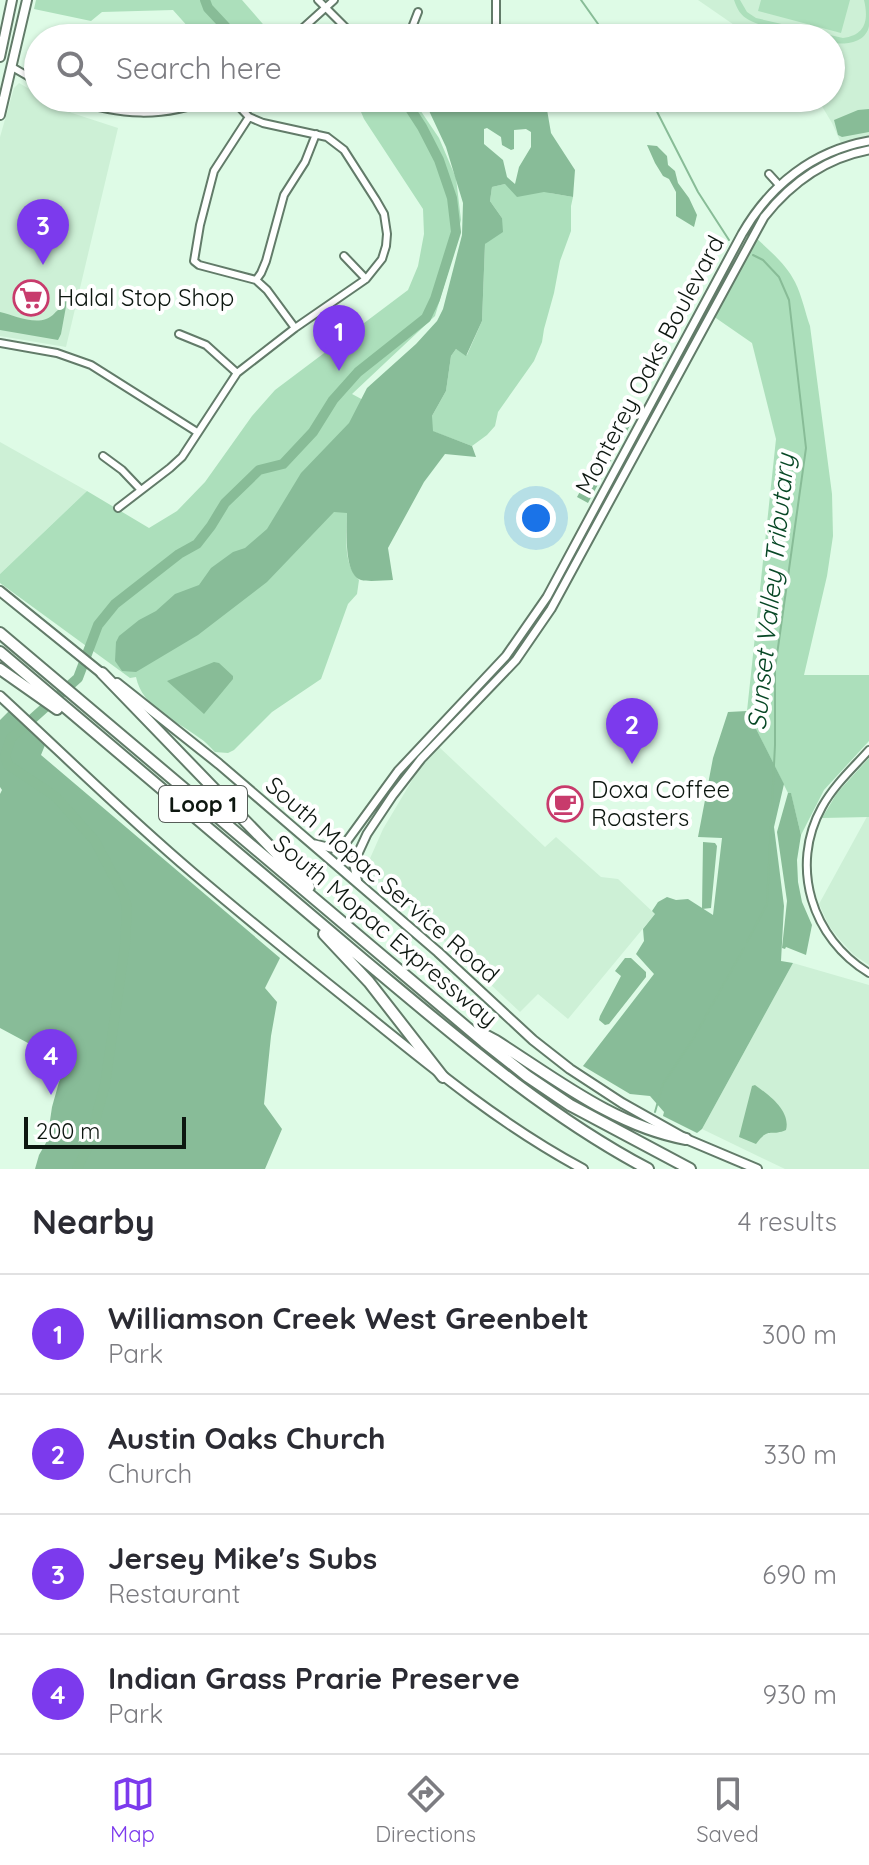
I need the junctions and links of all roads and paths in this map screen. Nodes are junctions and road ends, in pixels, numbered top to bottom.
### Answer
1 (12, 0) edge
2 (27, 0) edge
3 (318, 0) edge
4 (334, 0) edge
5 (496, 0) edge
6 (325, 8) junction
7 (418, 12) dead end
8 (307, 24) edge
9 (342, 24) edge
10 (413, 24) edge
11 (496, 24) edge
12 (0, 57) edge
13 (12, 67) junction
14 (24, 74) edge
15 (120, 112) edge
16 (155, 112) edge
17 (244, 112) edge
18 (0, 115) edge
19 (249, 117) junction
20 (316, 134) junction
21 (869, 141) edge
22 (869, 150) edge
23 (769, 174) dead end
24 (779, 185) junction
25 (344, 256) dead end
26 (366, 279) junction
27 (256, 280) junction
28 (295, 328) junction
29 (179, 334) dead end
30 (0, 343) edge
31 (237, 373) junction
32 (197, 432) junction
33 (103, 456) dead end
34 (141, 490) junction
35 (118, 508) dead end
36 (0, 591) edge
37 (0, 633) edge
38 (0, 652) edge
39 (0, 669) edge
40 (102, 673) junction
41 (27, 681) junction
42 (0, 696) edge
43 (869, 750) edge
44 (309, 842) junction
45 (359, 885) junction
46 (325, 907) junction
47 (308, 913) junction
48 (869, 973) edge
49 (467, 1026) junction
50 (443, 1077) junction
51 (686, 1139) junction
52 (689, 1168) edge
53 (583, 1169) edge
54 (648, 1169) edge
55 (757, 1169) edge

1 - 12 main road
2 - 13 main road
3 - 6 street
4 - 6 street
5 - 11 street
6 - 8 street
6 - 9 street
7 - 10 street
12 - 13 street
13 - 14 street
13 - 18 main road
15 - 16 street
17 - 19 street
19 - 20 street
19 - 27 street
20 - 26 street
20 - 27 street
21 - 24 street, Monterey Oaks Boulevard
22 - 45 street, Monterey Oaks Boulevard
23 - 24 street
24 - 44 street, Monterey Oaks Boulevard
25 - 26 street
26 - 28 street
27 - 28 street
28 - 31 street
29 - 31 street
30 - 32 street
31 - 32 street
32 - 34 street
33 - 34 street
34 - 35 street
36 - 40 main road, South Mopac Service Road
37 - 46 highway, South Mopac Expressway / Loop 1
38 - 41 highway
39 - 41 highway
40 - 44 main road, South Mopac Service Road
40 - 46 highway
41 - 47 highway, South Mopac Expressway / Loop 1
42 - 50 main road
43 - 48 street
44 - 45 main road, South Mopac Service Road
45 - 51 main road, South Mopac Service Road
46 - 49 highway, South Mopac Expressway / Loop 1
47 - 50 highway
47 - 54 highway, South Mopac Expressway / Loop 1
49 - 51 highway
49 - 52 highway, South Mopac Expressway / Loop 1
50 - 53 main road
51 - 55 main road, South Mopac Service Road

